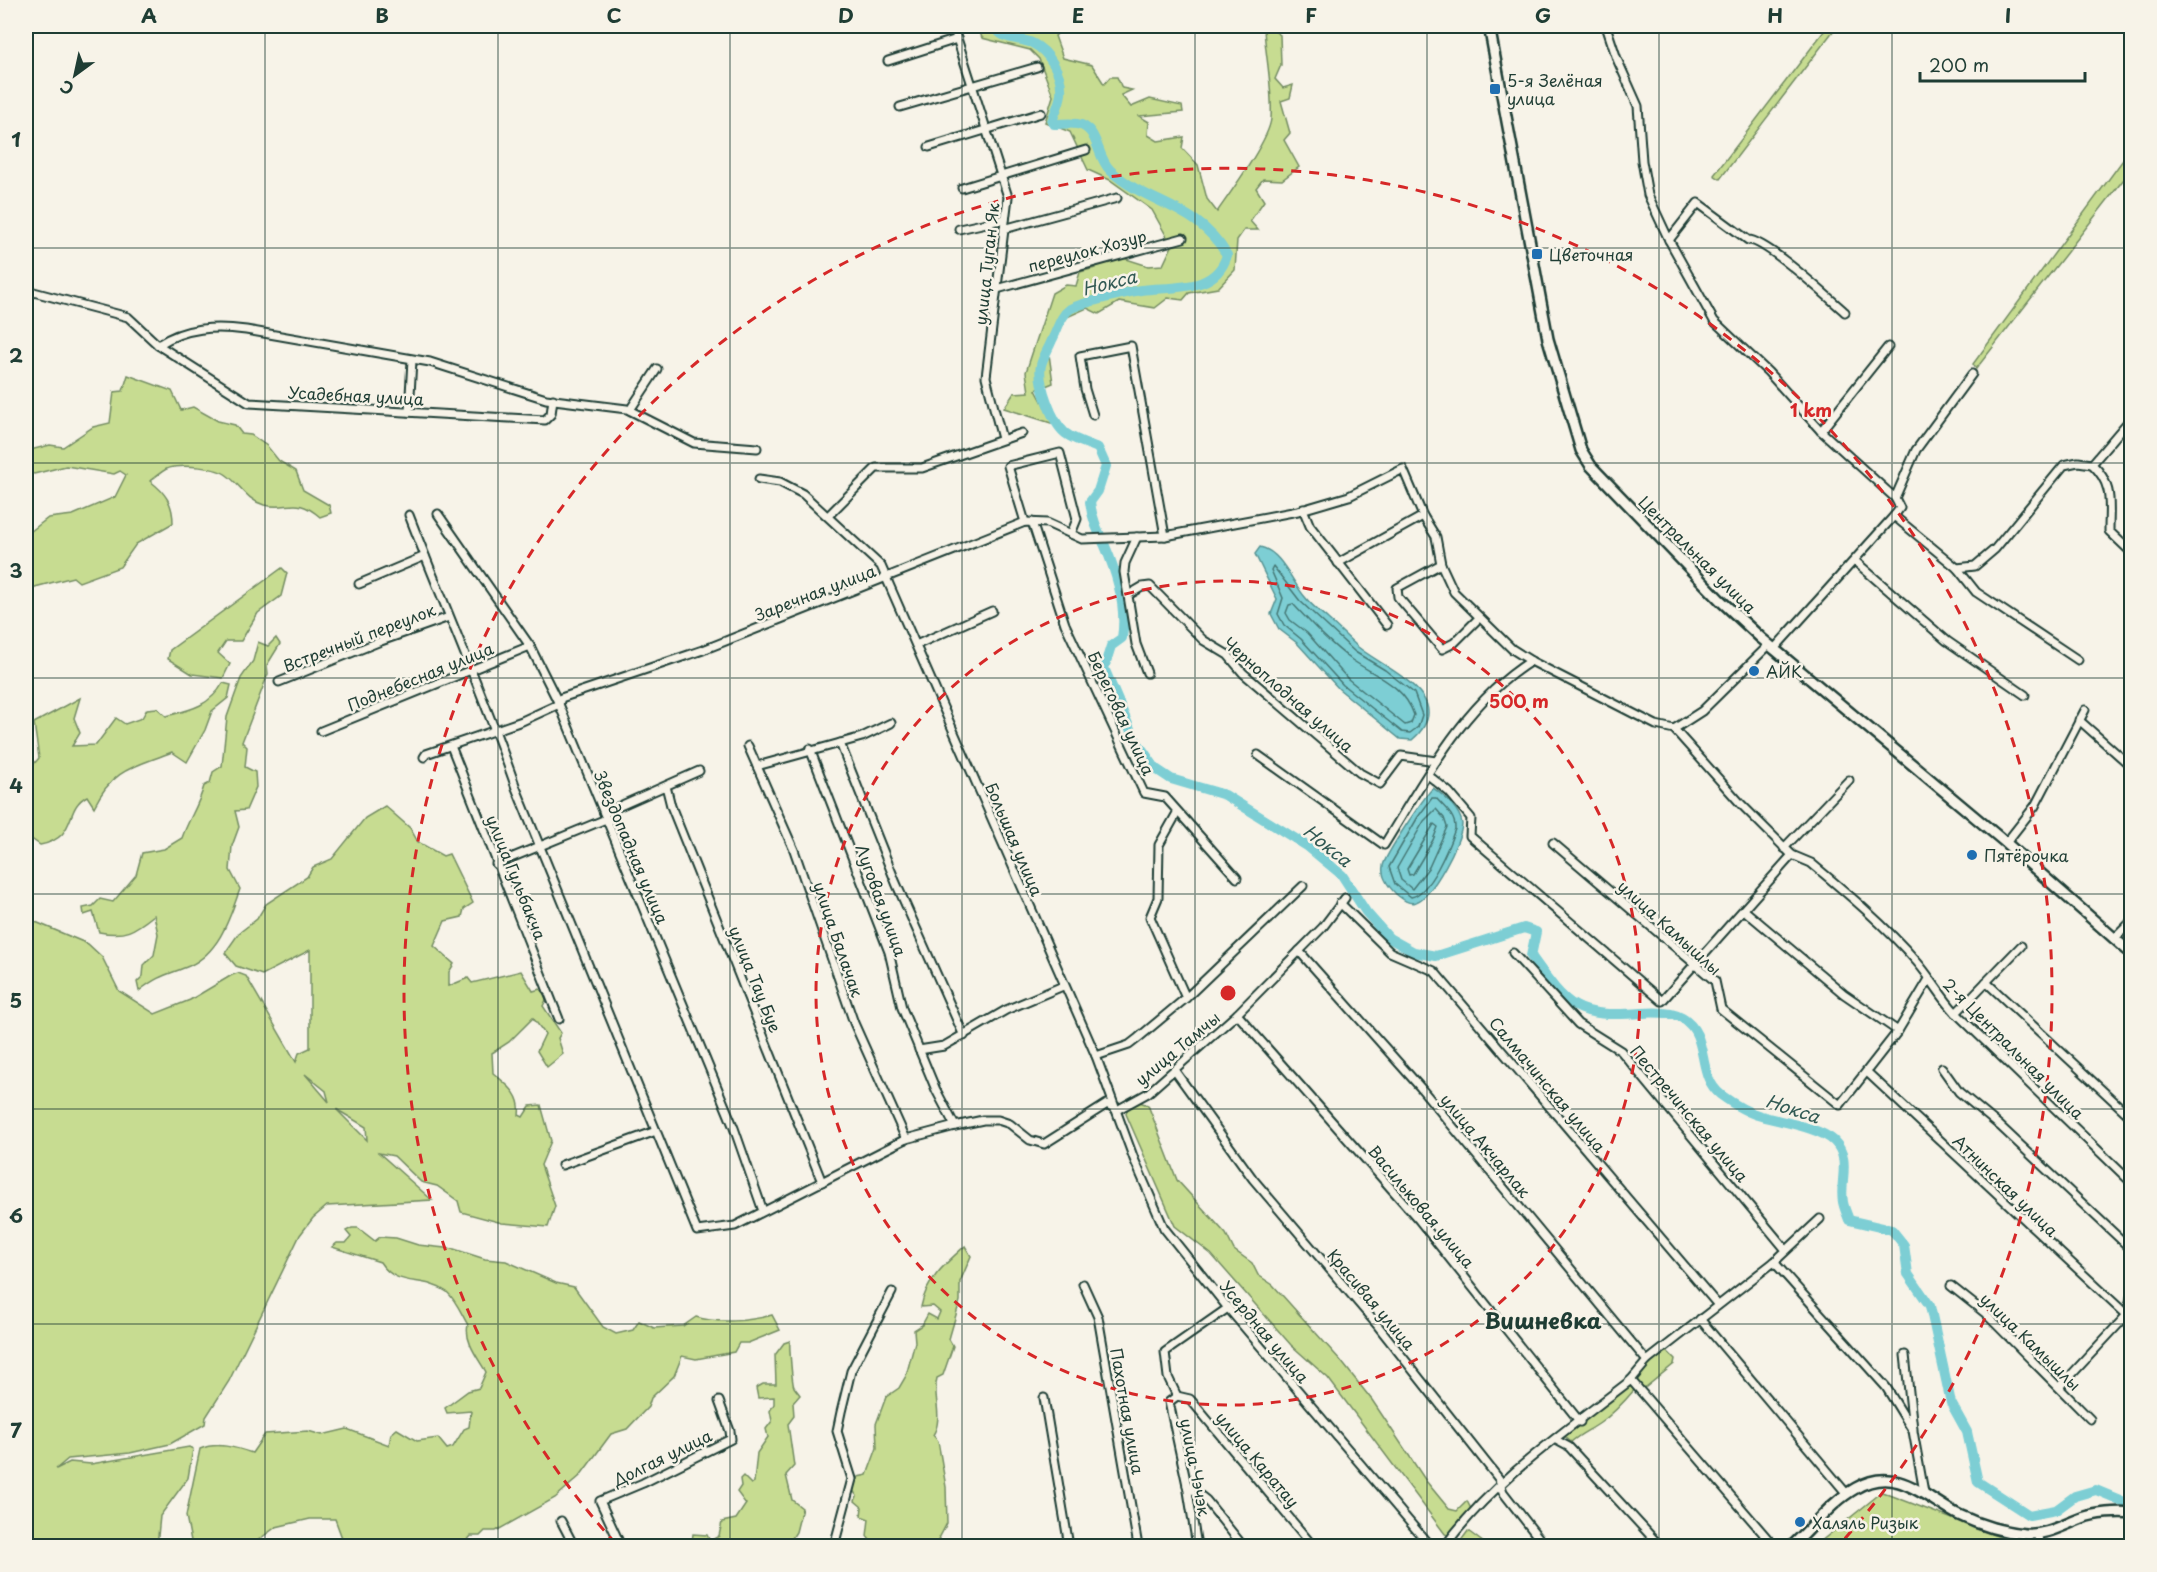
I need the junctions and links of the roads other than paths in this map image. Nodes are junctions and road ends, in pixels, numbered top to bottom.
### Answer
1 (953, 26) edge
2 (1489, 26) edge
3 (1606, 26) edge
4 (957, 39) junction
5 (888, 61) dead end
6 (1037, 67) dead end
7 (972, 86) junction
8 (900, 107) dead end
9 (1041, 113) dead end
10 (986, 129) junction
11 (929, 147) dead end
12 (1086, 150) dead end
13 (1001, 176) junction
14 (962, 188) dead end
15 (1117, 198) dead end
16 (1005, 219) junction
17 (959, 229) dead end
18 (1004, 229) junction
19 (1183, 238) dead end
20 (1669, 240) junction
21 (998, 289) junction
22 (26, 290) edge
23 (1845, 312) dead end
24 (158, 345) junction
25 (1888, 347) dead end
26 (412, 360) junction
27 (657, 369) dead end
28 (1972, 374) dead end
29 (553, 399) junction
30 (630, 410) junction
31 (409, 412) junction
32 (1093, 415) dead end
33 (2132, 417) edge
34 (1821, 431) junction
35 (1022, 433) dead end
36 (1002, 440) junction
37 (757, 448) dead end
38 (2092, 464) junction
39 (759, 479) dead end
40 (1895, 498) junction
41 (1303, 508) junction
42 (438, 514) dead end
43 (410, 515) dead end
44 (828, 516) junction
45 (1423, 516) junction
46 (1894, 516) junction
47 (1029, 522) junction
48 (1071, 534) junction
49 (1165, 536) junction
50 (1133, 537) junction
51 (2132, 553) edge
52 (425, 556) junction
53 (1856, 562) junction
54 (1338, 563) junction
55 (1441, 564) junction
56 (1957, 568) junction
57 (888, 578) junction
58 (359, 584) dead end
59 (1130, 594) junction
60 (992, 611) dead end
61 (449, 617) junction
62 (1478, 619) junction
63 (1387, 625) dead end
64 (916, 645) junction
65 (530, 646) junction
66 (1772, 647) junction
67 (2078, 660) dead end
68 (1531, 661) junction
69 (470, 671) junction
70 (1147, 673) dead end
71 (279, 682) dead end
72 (2025, 695) dead end
73 (558, 704) junction
74 (2085, 711) dead end
75 (2079, 720) junction
76 (891, 723) dead end
77 (496, 729) junction
78 (1674, 729) junction
79 (321, 731) dead end
80 (840, 743) junction
81 (451, 746) junction
82 (748, 746) dead end
83 (810, 749) junction
84 (1258, 755) dead end
85 (424, 757) dead end
86 (1436, 761) junction
87 (757, 766) junction
88 (2132, 767) edge
89 (699, 771) dead end
90 (1428, 775) junction
91 (1849, 780) dead end
92 (666, 786) junction
93 (1177, 813) junction
94 (605, 816) junction
95 (1553, 843) dead end
96 (2006, 843) junction
97 (539, 844) junction
98 (1785, 848) junction
99 (1792, 855) junction
100 (496, 864) junction
101 (1237, 878) dead end
102 (1303, 886) dead end
103 (1343, 900) joint
104 (1744, 910) junction
105 (2132, 921) edge
106 (2115, 938) junction
107 (2021, 946) dead end
108 (1299, 951) junction
109 (1513, 953) dead end
110 (2132, 954) edge
111 (1695, 964) junction
112 (1929, 979) junction
113 (1986, 982) junction
114 (1063, 986) junction
115 (1186, 998) junction
116 (1956, 1013) junction
117 (1237, 1014) junction
118 (558, 1019) dead end
119 (1898, 1031) junction
120 (964, 1036) junction
121 (919, 1050) junction
122 (1096, 1056) junction
123 (1942, 1068) dead end
124 (1175, 1071) junction
125 (1868, 1073) junction
126 (1117, 1110) junction
127 (2132, 1118) edge
128 (955, 1126) junction
129 (656, 1131) junction
130 (906, 1139) junction
131 (562, 1166) dead end
132 (822, 1182) junction
133 (2132, 1183) edge
134 (763, 1211) junction
135 (1820, 1219) dead end
136 (1786, 1250) junction
137 (2132, 1250) edge
138 (1774, 1262) junction
139 (1083, 1284) dead end
140 (1951, 1286) dead end
141 (892, 1292) dead end
142 (2131, 1298) edge
143 (1717, 1304) junction
144 (1228, 1308) junction
145 (2127, 1315) junction
146 (1700, 1318) junction
147 (1905, 1355) dead end
148 (1647, 1361) junction
149 (1631, 1380) junction
150 (2060, 1387) junction
151 (1177, 1396) junction
152 (1044, 1398) dead end
153 (719, 1401) dead end
154 (2090, 1419) dead end
155 (1580, 1422) junction
156 (1913, 1431) junction
157 (1556, 1440) junction
158 (1187, 1485) junction
159 (1501, 1485) junction
160 (1924, 1492) junction
161 (1847, 1494) junction
162 (2129, 1513) edge
163 (561, 1521) dead end
164 (2038, 1534) junction
165 (574, 1546) edge
166 (621, 1546) edge
167 (834, 1546) edge
168 (1069, 1546) edge
169 (1138, 1546) edge
170 (1197, 1546) edge
171 (1243, 1546) edge
172 (1313, 1546) edge
173 (1430, 1546) edge
174 (1445, 1546) edge
175 (1545, 1546) edge
176 (1660, 1546) edge
177 (1774, 1546) edge
178 (1792, 1546) edge
179 (2039, 1546) edge

1 - 4 street, улица Туган Як
2 - 66 street, Центральная улица
3 - 20 street
4 - 5 street
4 - 7 street, улица Туган Як
6 - 7 street
7 - 8 street
7 - 10 street, улица Туган Як
9 - 10 street
10 - 11 street
10 - 13 street, улица Туган Як
12 - 13 street
13 - 14 street
13 - 16 street, улица Туган Як
15 - 18 street
16 - 17 street
16 - 18 street, улица Туган Як
18 - 21 street, улица Туган Як
19 - 21 street, переулок Хозур
20 - 23 street
20 - 34 street
21 - 36 street, улица Туган Як
22 - 24 street, Усадебная улица
24 - 26 street
24 - 31 street, Усадебная улица
25 - 34 street
26 - 29 street
26 - 31 street
27 - 30 street
28 - 40 street
29 - 30 street
29 - 31 street, Усадебная улица
30 - 37 street
32 - 49 street
33 - 38 street
34 - 40 street
35 - 36 street
36 - 44 street
38 - 51 street
38 - 56 street
39 - 44 street, Большая улица
40 - 46 street
41 - 45 street
41 - 49 street
41 - 54 street
42 - 65 street, Звездопадная улица
43 - 52 street
44 - 57 street, Большая улица
45 - 54 street
45 - 55 street
46 - 53 street
46 - 56 street
47 - 48 street
47 - 48 street, Береговая улица
47 - 57 street, Заречная улица
47 - 93 street, Береговая улица
48 - 50 street
49 - 50 street
50 - 59 street
52 - 58 street
52 - 61 street
53 - 66 street
53 - 72 street
54 - 63 street
55 - 62 street
55 - 62 street
56 - 67 street
57 - 64 street, Большая улица
57 - 73 street, Заречная улица
59 - 70 street
59 - 86 street, Черноплодная улица
60 - 64 street
61 - 69 street
61 - 71 street, Встречный переулок
62 - 68 street
64 - 114 street, Большая улица
65 - 69 street, Поднебесная улица
65 - 73 street, Звездопадная улица
66 - 78 street
66 - 96 street, Центральная улица
68 - 78 street
68 - 86 street
69 - 77 street
69 - 79 street, Поднебесная улица
73 - 77 street, Заречная улица
73 - 94 street, Звездопадная улица
74 - 75 street
75 - 88 street
75 - 96 street
76 - 80 street
77 - 81 street, Заречная улица
77 - 97 street
78 - 98 street, 2-я Центральная улица
80 - 83 street
80 - 120 street, Луговая улица
81 - 85 street, Заречная улица
81 - 100 street, улица Гульбакча
82 - 87 street, улица Балачак
83 - 87 street
83 - 121 street, Луговая улица
84 - 90 street
86 - 90 street
87 - 130 street, улица Балачак
89 - 92 street
90 - 111 street
91 - 98 street
92 - 94 street
92 - 132 street, улица Тау Буе
93 - 101 street, Береговая улица
93 - 115 street
94 - 97 street
94 - 134 street, Звездопадная улица
95 - 111 street, улица Камышлы
96 - 106 street, Центральная улица
97 - 100 street
97 - 129 street
98 - 99 street, 2-я Центральная улица
99 - 104 street
99 - 112 street, 2-я Центральная улица
100 - 118 street, улица Гульбакча
102 - 115 street
103 - 108 street, улица Тамчы
103 - 143 street, Салмачинская улица
104 - 111 street
104 - 119 street
105 - 106 street
106 - 110 street, Центральная улица
107 - 113 street
108 - 117 street, улица Тамчы
108 - 148 street, улица Акчарлак
109 - 136 street, Пестречинская улица
111 - 125 street, улица Камышлы
112 - 116 street, 2-я Центральная улица
112 - 119 street
113 - 116 street
113 - 127 street, 2-я Центральная улица
114 - 120 street
114 - 122 street, Большая улица
115 - 122 street
116 - 133 street, 2-я Центральная улица
117 - 124 street, улица Тамчы
117 - 155 street, Васильковая улица
119 - 125 street
120 - 121 street
121 - 128 street, Луговая улица
122 - 126 street, Большая улица
123 - 137 street
124 - 126 street, улица Тамчы
124 - 159 street, Красивая улица
125 - 145 street, Атнинская улица
126 - 128 street, улица Тамчы
126 - 144 street, Усердная улица
128 - 130 street, улица Тамчы
129 - 131 street
129 - 134 street, улица Тамчы
130 - 132 street, улица Тамчы
132 - 134 street, улица Тамчы
135 - 136 street
136 - 138 street
138 - 143 street
138 - 156 street
139 - 169 street, Пахотная улица
140 - 150 street, улица Камышлы
141 - 167 street
142 - 145 street
143 - 146 street
144 - 151 street
144 - 173 street, Усердная улица
145 - 150 street
146 - 148 street
146 - 161 street
147 - 156 street
148 - 149 street
149 - 155 street
149 - 177 street
150 - 154 street, улица Камышлы
151 - 158 street, улица Чэчэк
151 - 172 street, улица Каратау
152 - 168 street
153 - 166 street, Долгая улица
155 - 157 street
156 - 160 street
157 - 159 street
157 - 176 street
158 - 170 street, улица Чэчэк
158 - 171 street
159 - 174 street
159 - 175 street, Красивая улица
160 - 161 street
160 - 164 street
161 - 178 street
162 - 164 street
163 - 165 street
164 - 179 street

